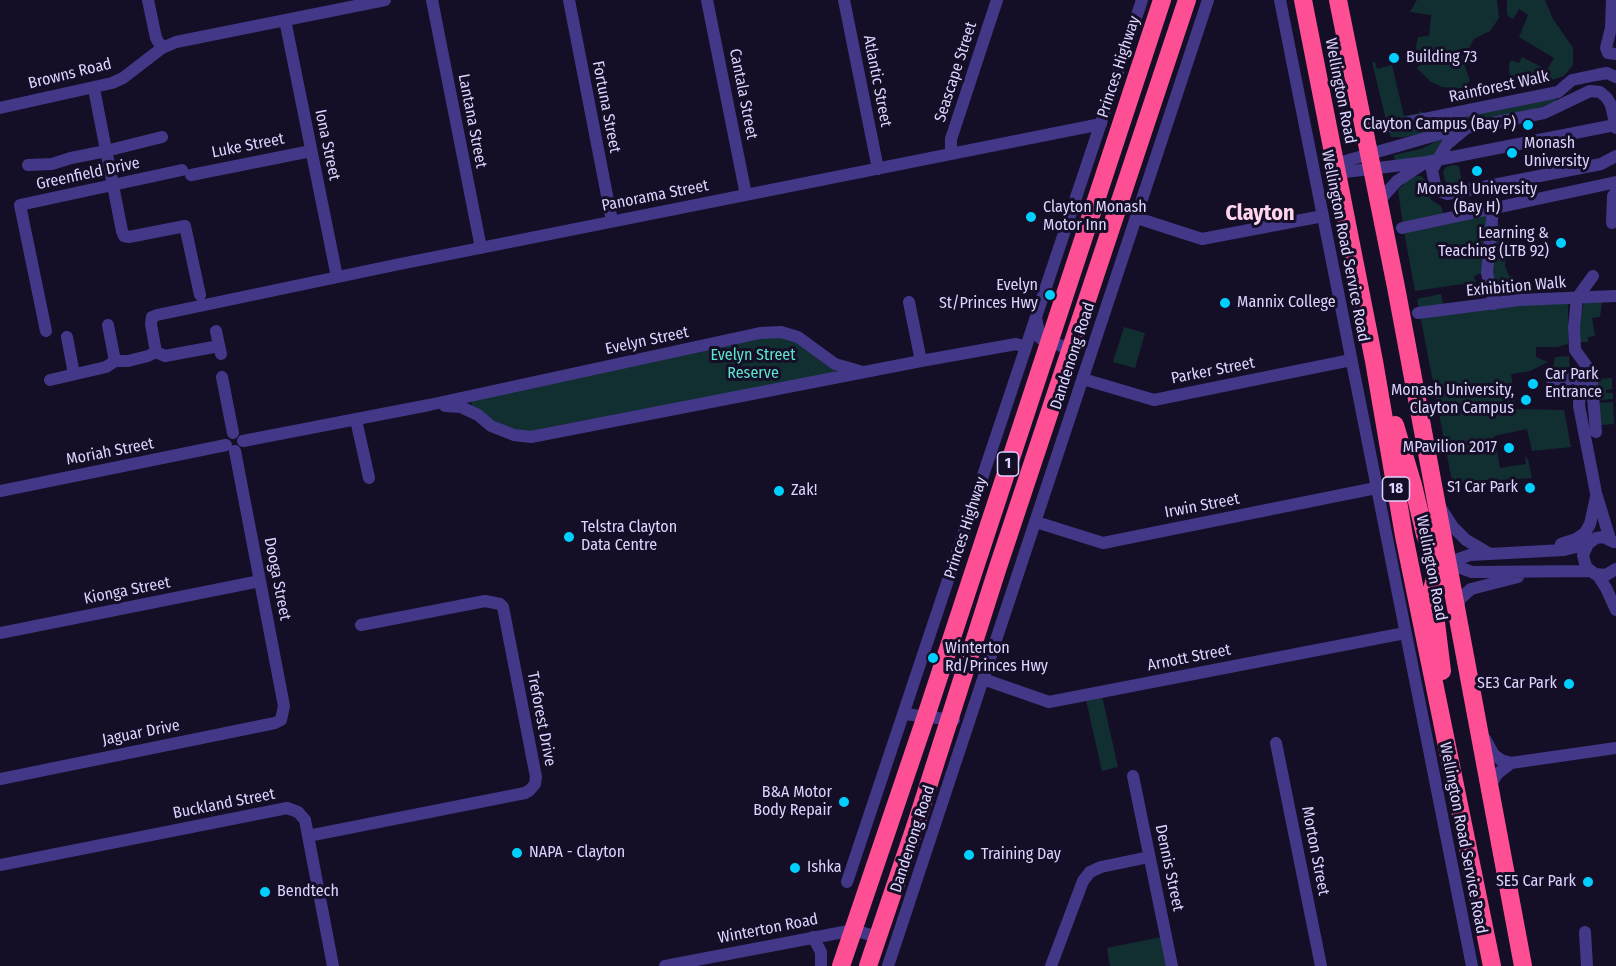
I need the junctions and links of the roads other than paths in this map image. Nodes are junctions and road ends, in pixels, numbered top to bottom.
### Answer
1 (148, 0) edge
2 (385, 0) edge
3 (432, 0) edge
4 (569, 0) edge
5 (707, 0) edge
6 (844, 0) edge
7 (997, 0) edge
8 (1142, 0) edge
9 (1162, 0) edge
10 (1187, 0) edge
11 (1208, 0) edge
12 (1280, 0) edge
13 (1303, 0) edge
14 (1338, 0) edge
15 (1614, 6) edge
16 (285, 20) junction
17 (162, 48) junction
18 (1616, 54) edge
19 (1142, 63) junction
20 (1616, 77) edge
21 (1116, 80) junction
22 (94, 89) junction
23 (0, 108) edge
24 (1101, 124) junction
25 (1616, 126) edge
26 (1385, 127) dead end
27 (1465, 129) junction
28 (162, 137) dead end
29 (311, 150) junction
30 (106, 151) junction
31 (951, 154) junction
32 (1616, 156) edge
33 (1433, 161) junction
34 (1372, 162) junction
35 (28, 165) dead end
36 (878, 169) junction
37 (1336, 169) junction
38 (187, 173) joint
39 (1616, 182) edge
40 (113, 186) junction
41 (1616, 192) edge
42 (746, 195) junction
43 (1379, 201) junction
44 (1493, 209) junction
45 (1323, 216) junction
46 (1137, 218) junction
47 (612, 221) junction
48 (1612, 223) dead end
49 (1402, 228) dead end
50 (481, 248) junction
51 (1593, 276) dead end
52 (337, 277) junction
53 (200, 295) dead end
54 (1616, 296) edge
55 (1577, 298) junction
56 (909, 302) dead end
57 (1494, 304) junction
58 (1418, 312) dead end
59 (1036, 313) junction
60 (108, 325) dead end
61 (46, 331) dead end
62 (216, 331) dead end
63 (67, 338) dead end
64 (1048, 342) junction
65 (1025, 347) junction
66 (1070, 349) junction
67 (156, 352) junction
68 (1351, 360) junction
69 (921, 361) junction
70 (115, 362) junction
71 (1374, 362) junction
72 (863, 372) junction
73 (74, 374) junction
74 (222, 377) dead end
75 (49, 379) dead end
76 (1083, 379) junction
77 (1551, 386) dead end
78 (429, 405) junction
79 (1006, 406) junction
80 (356, 420) junction
81 (1596, 432) dead end
82 (1017, 436) junction
83 (235, 446) junction
84 (369, 478) dead end
85 (0, 491) edge
86 (1377, 493) junction
87 (1596, 493) junction
88 (1435, 499) junction
89 (1036, 522) junction
90 (1404, 536) junction
91 (1592, 541) junction
92 (1613, 541) edge
93 (1541, 550) junction
94 (1491, 554) junction
95 (1447, 563) junction
96 (1616, 570) edge
97 (1539, 571) junction
98 (1594, 573) junction
99 (260, 581) junction
100 (1616, 584) edge
101 (1616, 610) edge
102 (1456, 612) junction
103 (362, 625) dead end
104 (0, 633) edge
105 (1405, 633) junction
106 (983, 679) junction
107 (1435, 694) junction
108 (284, 714) joint
109 (905, 714) junction
110 (926, 717) junction
111 (1422, 717) junction
112 (948, 720) junction
113 (968, 722) junction
114 (1478, 726) junction
115 (1276, 743) dead end
116 (1616, 748) edge
117 (1511, 763) junction
118 (1133, 776) dead end
119 (0, 778) edge
120 (1489, 788) junction
121 (1460, 804) junction
122 (867, 826) junction
123 (308, 836) junction
124 (877, 857) junction
125 (1149, 857) junction
126 (0, 865) edge
127 (848, 882) dead end
128 (854, 930) junction
129 (1585, 932) dead end
130 (813, 937) junction
131 (878, 937) junction
132 (333, 966) edge
133 (665, 966) edge
134 (821, 966) edge
135 (841, 966) edge
136 (868, 966) edge
137 (888, 966) edge
138 (1051, 966) edge
139 (1172, 966) edge
140 (1321, 966) edge
141 (1472, 966) edge
142 (1492, 966) edge
143 (1523, 966) edge
144 (1587, 966) edge

1 - 17 street
2 - 16 street, Browns Road
3 - 50 street, Lantana Street
4 - 47 street, Fortuna Street
5 - 42 street, Cantala Street
6 - 36 street, Atlantic Street
7 - 31 street, Seascape Street
8 - 21 street
9 - 19 highway, Princes Highway / 1
10 - 66 highway, 1
11 - 46 street, Dandenong Road
12 - 45 street, Wellington Road Service Road
13 - 37 highway, Wellington Road / 18
14 - 34 highway, Wellington Road / 18
15 - 18 street
16 - 17 street, Browns Road
16 - 29 street, Iona Street
17 - 22 street, Browns Road
19 - 21 street
19 - 64 highway, Princes Highway / 1
20 - 26 street, Rainforest Walk
21 - 24 street
22 - 23 street, Browns Road
22 - 30 street
24 - 31 street, Panorama Street
24 - 59 street
25 - 27 street
25 - 33 street
27 - 33 street
27 - 34 street
28 - 30 street
29 - 38 street, Luke Street
29 - 52 street, Iona Street
30 - 35 street
30 - 40 street
31 - 36 street, Panorama Street
32 - 33 street
33 - 34 street
33 - 43 street
34 - 37 street
34 - 43 highway, Wellington Road / 18
36 - 42 street, Panorama Street
37 - 71 highway, Wellington Road / 18
38 - 40 street, Greenfield Drive
39 - 44 street
40 - 53 street
40 - 61 street, Greenfield Drive
41 - 48 street
42 - 47 street, Panorama Street
43 - 88 highway, Wellington Road / 18
44 - 49 street
44 - 57 street
45 - 46 street
45 - 68 street, Wellington Road Service Road
46 - 76 street, Dandenong Road
47 - 50 street, Panorama Street
50 - 52 street, Panorama Street
51 - 55 street
52 - 67 street, Panorama Street
54 - 55 street, Exhibition Walk
55 - 57 street, Exhibition Walk
55 - 81 street
56 - 69 street
57 - 58 street, Exhibition Walk
59 - 64 street, Dandenong Road
59 - 65 street
60 - 70 street
62 - 67 street
63 - 73 street
64 - 66 street, Dandenong Road
64 - 82 highway, Princes Highway / 1
65 - 69 street, Evelyn Street
65 - 79 street
66 - 112 highway, 1
67 - 70 street
68 - 76 street, Parker Street
68 - 86 street, Wellington Road Service Road
69 - 72 street, Evelyn Street
70 - 73 street
71 - 90 highway, Wellington Road / 18
71 - 95 highway
72 - 78 street, Evelyn Street
72 - 78 street, Evelyn Street
73 - 75 street
74 - 83 street
76 - 89 street, Dandenong Road
77 - 87 street
78 - 80 street, Evelyn Street
79 - 82 street
79 - 109 street
80 - 83 street, Evelyn Street
80 - 84 street
82 - 110 highway, Princes Highway / 1
83 - 85 street, Moriah Street
83 - 99 street, Dooga Street
86 - 89 street, Irwin Street
86 - 90 street, Wellington Road Service Road
86 - 105 street, Wellington Road Service Road
87 - 91 street
87 - 92 street
87 - 93 street
88 - 94 street
88 - 95 highway, Wellington Road / 18
89 - 106 street, Dandenong Road
90 - 107 highway, Wellington Road / 18
91 - 92 street
91 - 93 street
91 - 98 street
93 - 94 street
94 - 95 street
95 - 97 street
95 - 102 highway, Wellington Road / 18
95 - 121 highway
96 - 98 street
96 - 100 street
97 - 98 street
97 - 102 street
98 - 101 street
99 - 104 street, Kionga Street
99 - 108 street, Dooga Street
102 - 114 highway, Wellington Road / 18
103 - 123 street, Treforest Drive
105 - 106 street, Arnott Street
105 - 111 street, Wellington Road Service Road
106 - 113 street, Dandenong Road
107 - 111 street
107 - 121 highway, Wellington Road / 18
108 - 119 street, Jaguar Drive
109 - 110 street
109 - 122 street
110 - 112 street
110 - 124 highway, Princes Highway / 1
111 - 141 street, Wellington Road Service Road
112 - 113 street
112 - 131 highway, 1
113 - 137 street, Dandenong Road
114 - 117 street
114 - 120 highway, Wellington Road / 18
115 - 140 street, Morton Street
116 - 117 street
117 - 120 street
118 - 125 street, Dennis Street
120 - 143 highway, Wellington Road / 18
121 - 142 highway, Wellington Road / 18
122 - 124 street, Dandenong Road
122 - 127 street
123 - 126 street, Buckland Street
123 - 132 street, Buckland Street
124 - 128 highway, Princes Highway / 1
125 - 138 street
125 - 139 street, Dennis Street
128 - 130 street, Winterton Road
128 - 131 street, Winterton Road
128 - 135 highway, Princes Highway / 1
129 - 144 street
130 - 133 street, Winterton Road
130 - 134 street
131 - 136 highway, 1

